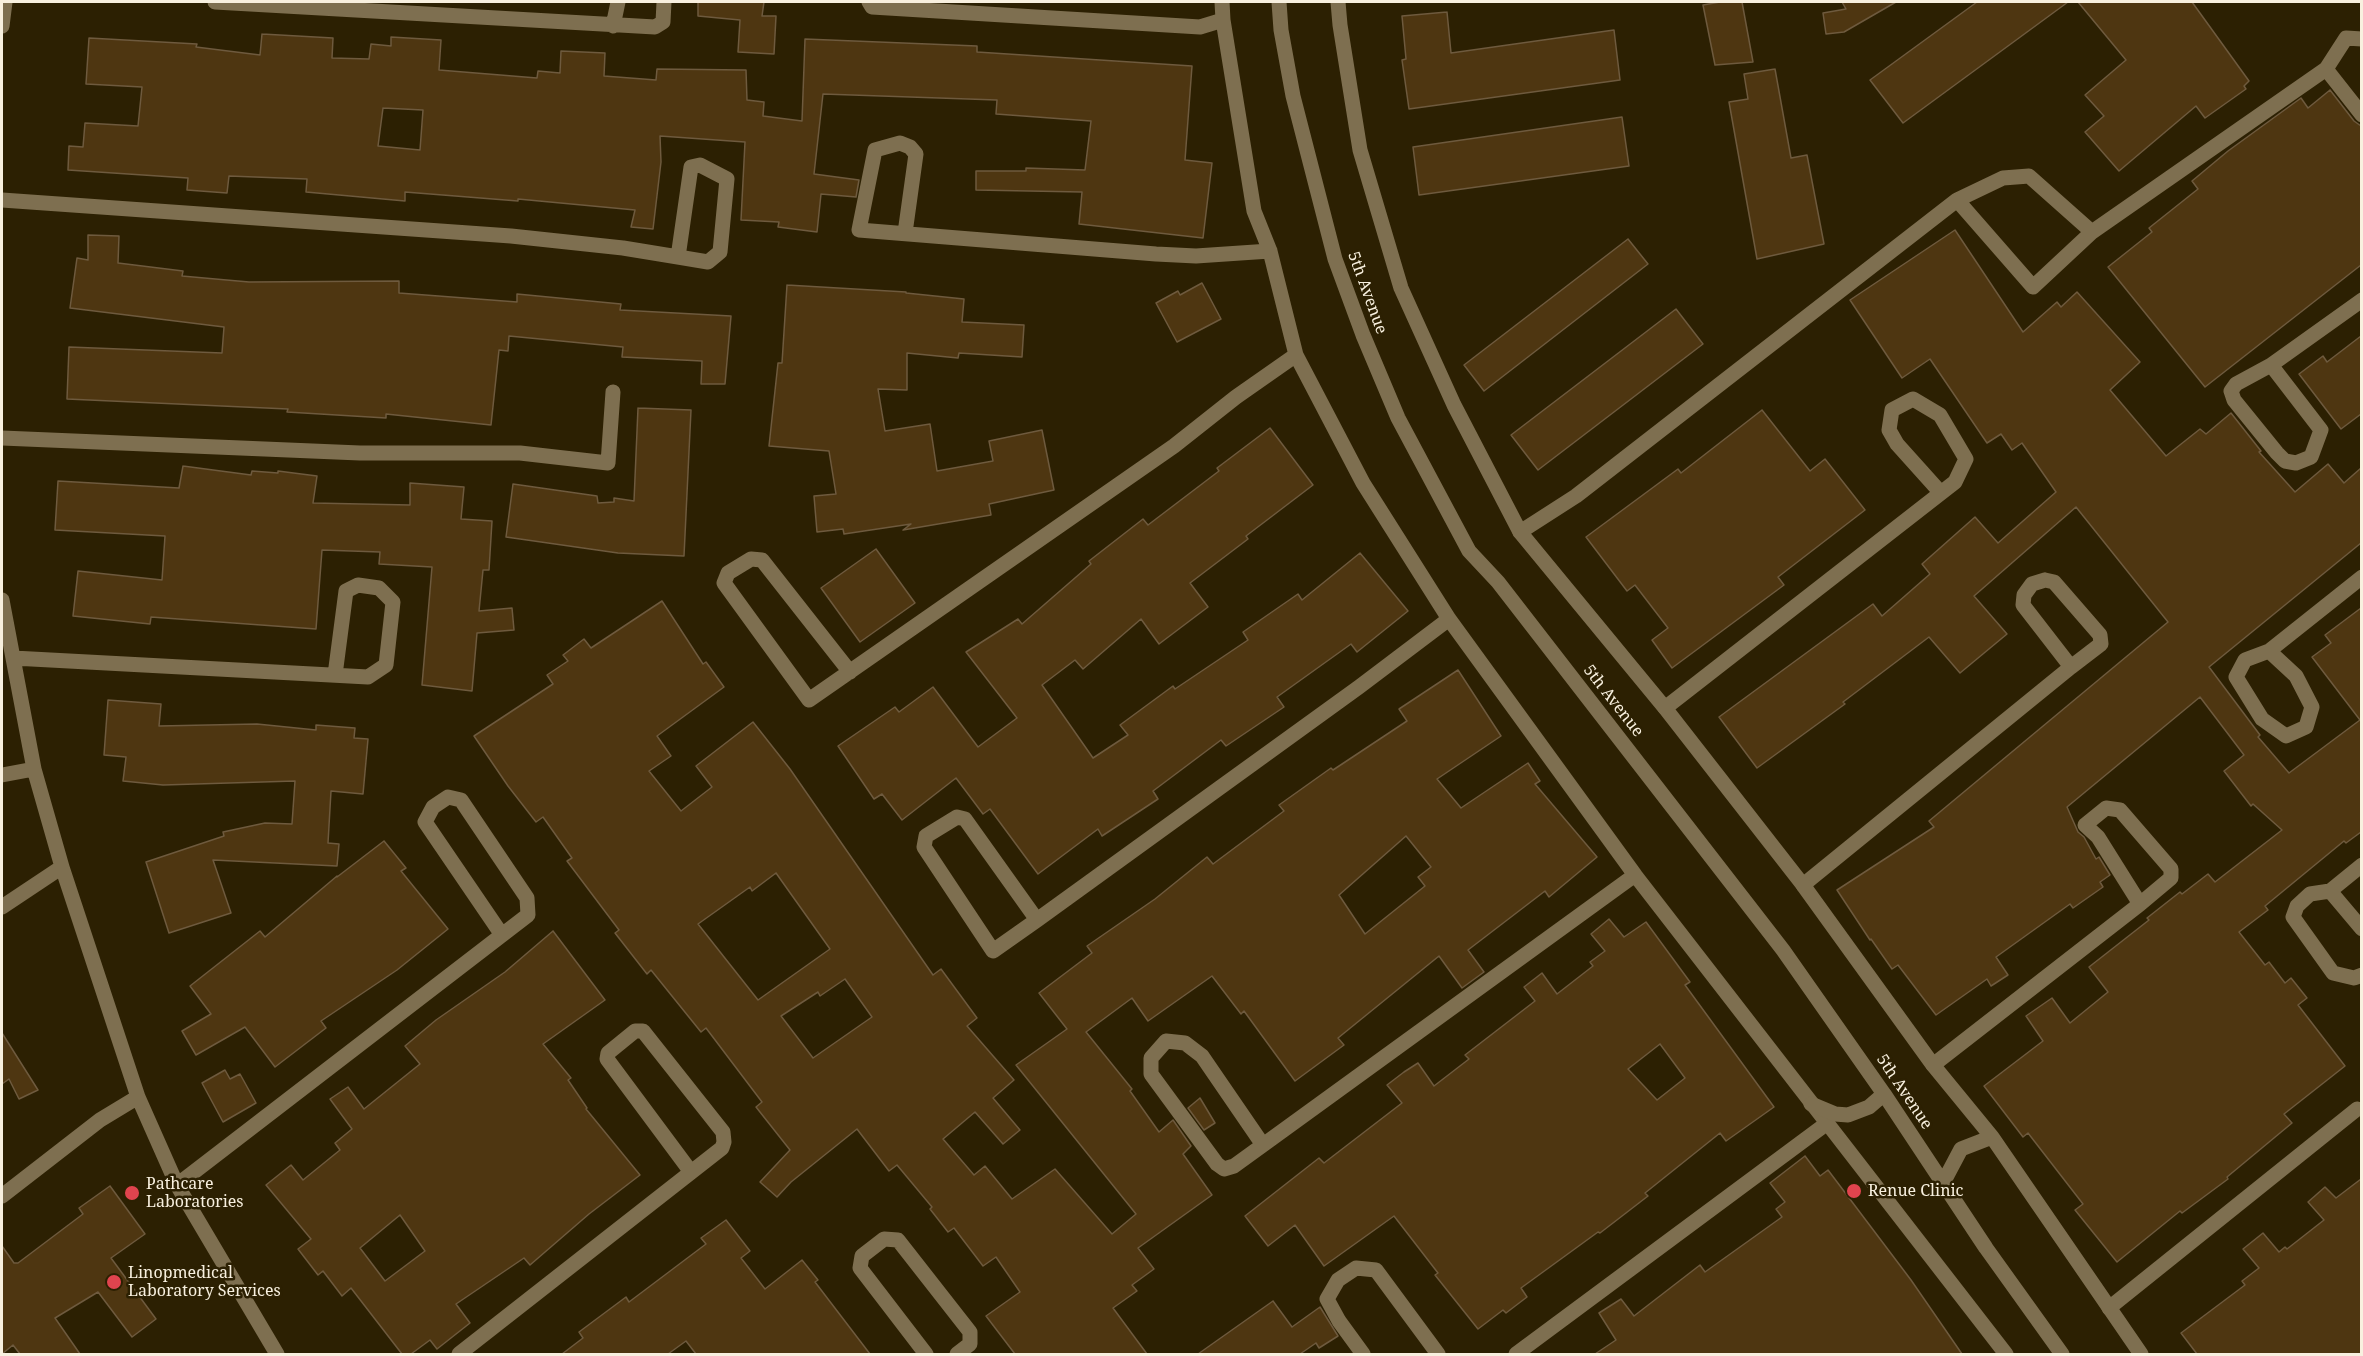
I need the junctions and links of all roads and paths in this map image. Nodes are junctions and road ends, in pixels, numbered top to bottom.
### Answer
1 (4, 2) edge
2 (215, 2) edge
3 (618, 2) edge
4 (664, 2) edge
5 (869, 2) edge
6 (1222, 2) edge
7 (1279, 2) edge
8 (1338, 2) edge
9 (1223, 20) junction
10 (2, 26) edge
11 (613, 26) junction
12 (2361, 39) edge
13 (2326, 69) junction
14 (2361, 115) edge
15 (2, 200) edge
16 (1957, 200) junction
17 (2092, 232) junction
18 (905, 233) junction
19 (1270, 251) junction
20 (678, 257) junction
21 (2361, 300) edge
22 (1296, 355) junction
23 (2271, 365) junction
24 (613, 392) dead end
25 (2, 438) edge
26 (1941, 493) junction
27 (1520, 532) junction
28 (2361, 577) edge
29 (2, 600) edge
30 (1449, 619) junction
31 (2269, 651) junction
32 (13, 658) junction
33 (2071, 667) junction
34 (850, 672) junction
35 (335, 675) junction
36 (1665, 708) junction
37 (34, 769) junction
38 (2, 775) edge
39 (2361, 865) edge
40 (62, 867) junction
41 (1635, 875) junction
42 (1803, 885) junction
43 (2330, 891) junction
44 (2140, 904) junction
45 (2, 907) edge
46 (1037, 920) junction
47 (2361, 929) edge
48 (502, 935) junction
49 (2361, 975) edge
50 (1933, 1065) junction
51 (1884, 1094) junction
52 (138, 1097) junction
53 (1811, 1104) junction
54 (2357, 1109) dead end
55 (1826, 1124) junction
56 (1992, 1137) junction
57 (1263, 1145) junction
58 (691, 1172) junction
59 (1943, 1183) junction
60 (177, 1185) junction
61 (2, 1196) edge
62 (2109, 1308) junction
63 (276, 1354) edge
64 (459, 1354) edge
65 (926, 1354) edge
66 (957, 1354) edge
67 (1363, 1354) edge
68 (1438, 1354) edge
69 (1516, 1354) edge
70 (2006, 1354) edge
71 (2061, 1354) edge
72 (2141, 1354) edge

1 - 10 street
2 - 11 street
3 - 11 street
4 - 11 street
5 - 9 street
6 - 9 street
7 - 51 street, 5th Avenue
8 - 27 street
9 - 19 street
12 - 13 street
13 - 14 street
13 - 17 street
15 - 20 street
16 - 17 street
16 - 17 street
16 - 27 street
18 - 18 street
18 - 19 street
19 - 22 street
20 - 20 street
21 - 23 street
22 - 30 street
22 - 34 street
23 - 23 street
24 - 25 street
26 - 26 street
26 - 36 street
27 - 36 street
28 - 31 street
29 - 32 street
30 - 41 street
30 - 46 street
31 - 31 street
32 - 35 street
32 - 37 street
33 - 33 street
33 - 42 street
34 - 34 street
35 - 35 street
36 - 42 street
37 - 38 street
37 - 40 street
39 - 43 street
40 - 45 street
40 - 52 street
41 - 53 street
41 - 57 street
42 - 50 street
43 - 47 street
43 - 49 street
44 - 44 street
44 - 50 street
46 - 46 street
48 - 48 street
48 - 60 street
50 - 56 street
51 - 53 street
51 - 59 street, 5th Avenue
52 - 60 street
52 - 61 street
53 - 55 street
54 - 62 street
55 - 69 street
55 - 70 street
56 - 59 street
56 - 62 street
57 - 57 street
58 - 58 street
58 - 64 street
59 - 71 street, 5th Avenue
60 - 63 street
62 - 72 street
65 - 66 street
67 - 68 street

